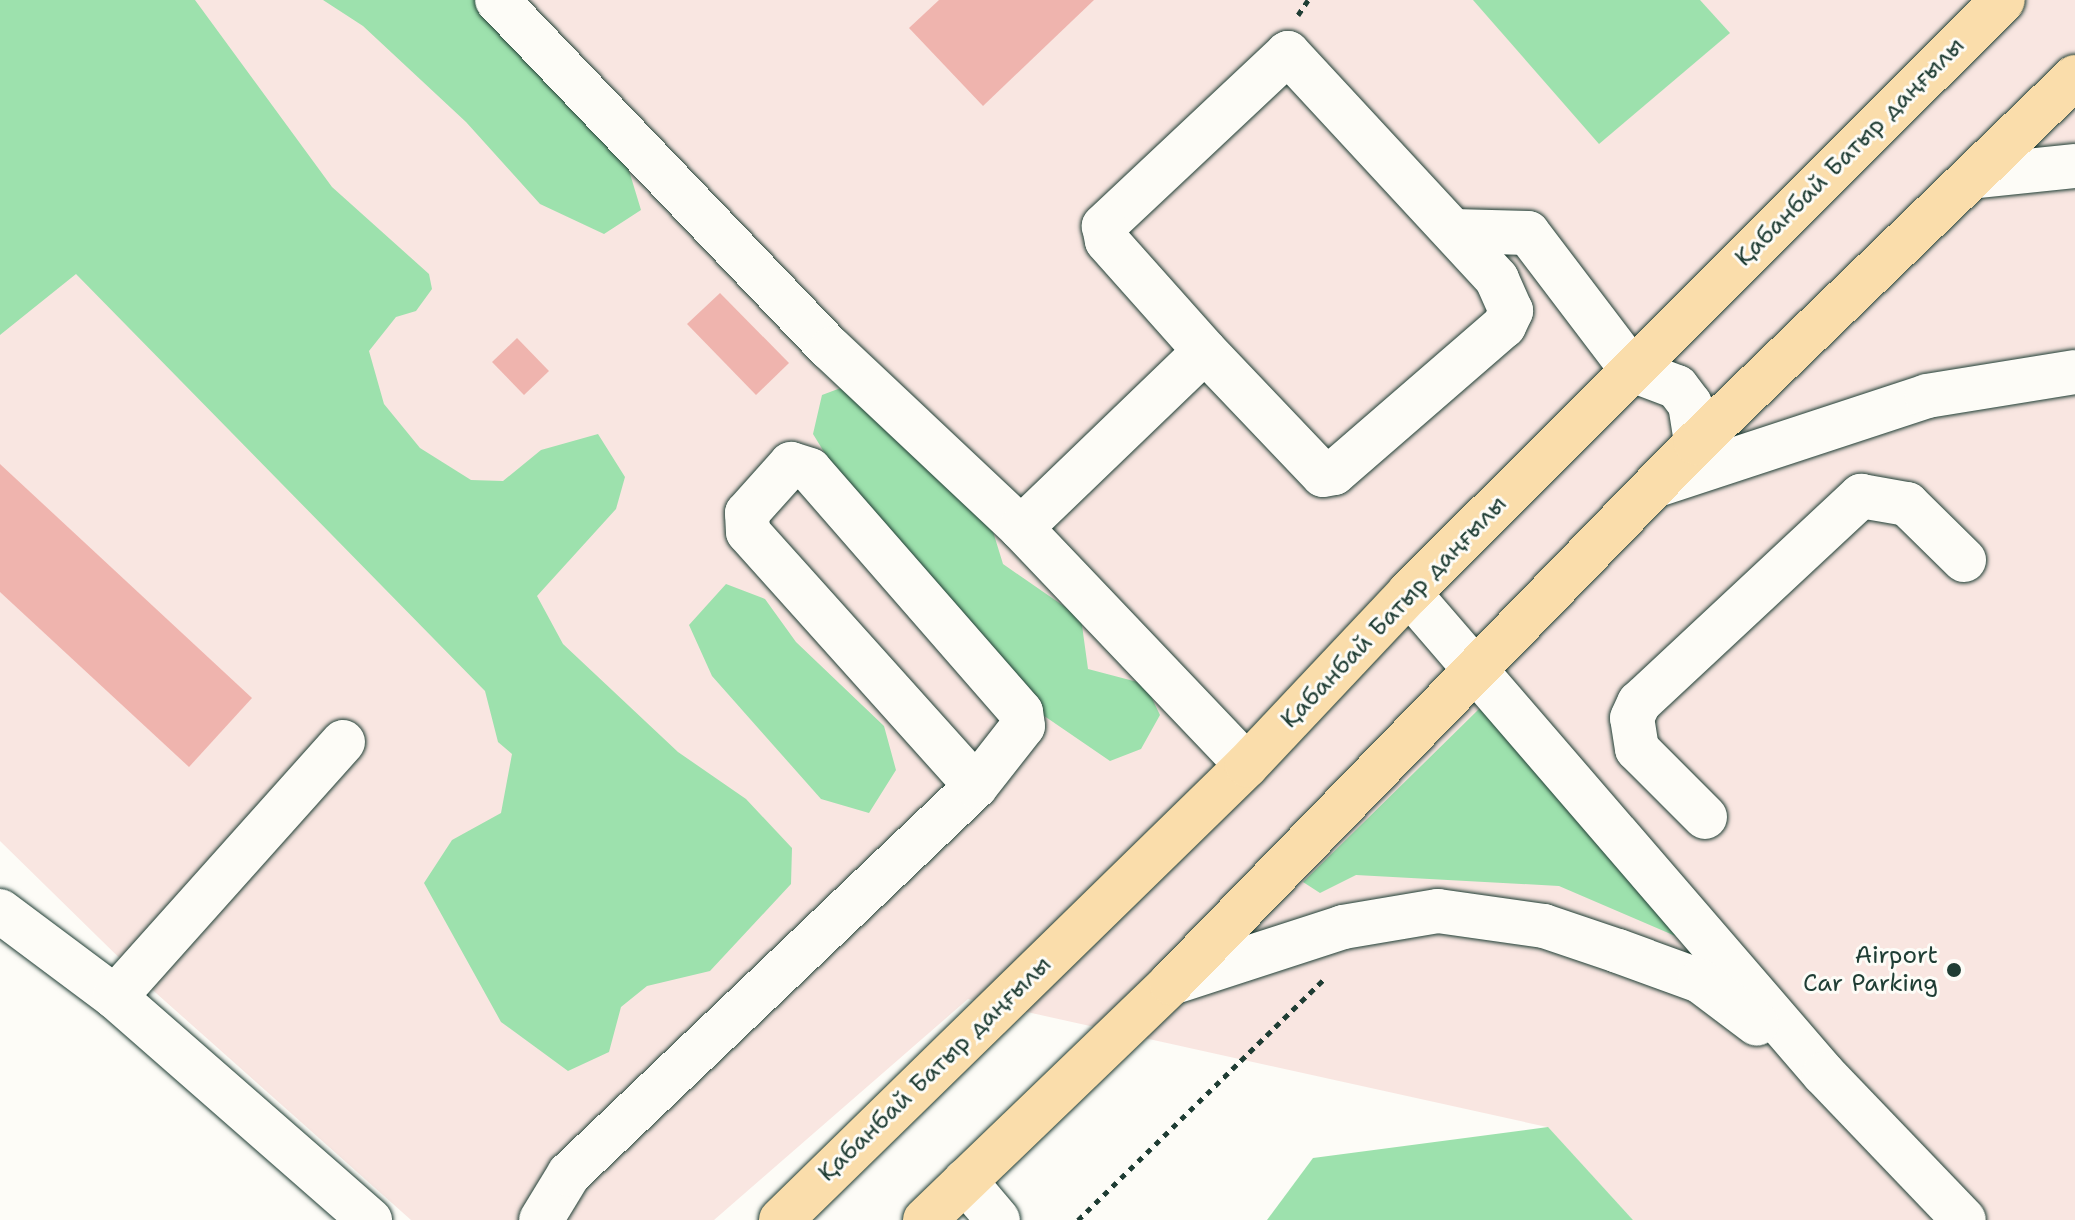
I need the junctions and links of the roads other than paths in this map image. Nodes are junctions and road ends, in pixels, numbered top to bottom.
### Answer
1 (497, 0) edge
2 (2003, 0) edge
3 (2075, 77) edge
4 (2075, 166) edge
5 (1978, 176) junction
6 (1454, 231) junction
7 (1205, 351) junction
8 (1632, 370) junction
9 (2075, 372) edge
10 (1696, 443) junction
11 (1657, 485) junction
12 (1021, 528) junction
13 (1964, 560) dead end
14 (1409, 593) junction
15 (1479, 671) junction
16 (343, 742) dead end
17 (1247, 765) junction
18 (976, 786) junction
19 (1705, 817) dead end
20 (0, 911) edge
21 (1171, 983) junction
22 (115, 997) junction
23 (1824, 1074) junction
24 (965, 1181) junction
25 (370, 1220) edge
26 (541, 1220) edge
27 (781, 1220) edge
28 (925, 1220) edge
29 (998, 1220) edge
30 (1964, 1220) edge

1 - 12 street
2 - 8 main road, Қабанбай Батыр даңғылы
3 - 5 main road
4 - 5 street
5 - 10 main road
6 - 7 street
6 - 7 street
6 - 8 street
7 - 12 street
8 - 10 street
8 - 14 main road, Қабанбай Батыр даңғылы
9 - 11 street
10 - 11 main road
11 - 15 main road
12 - 17 street
13 - 19 street
14 - 15 street
14 - 17 main road, Қабанбай Батыр даңғылы
15 - 21 main road
15 - 23 street
16 - 22 street
17 - 27 main road, Қабанбай Батыр даңғылы
18 - 18 street
18 - 26 street
20 - 22 street
21 - 23 street
21 - 24 main road
22 - 25 street
23 - 30 street
24 - 28 main road
24 - 29 street

